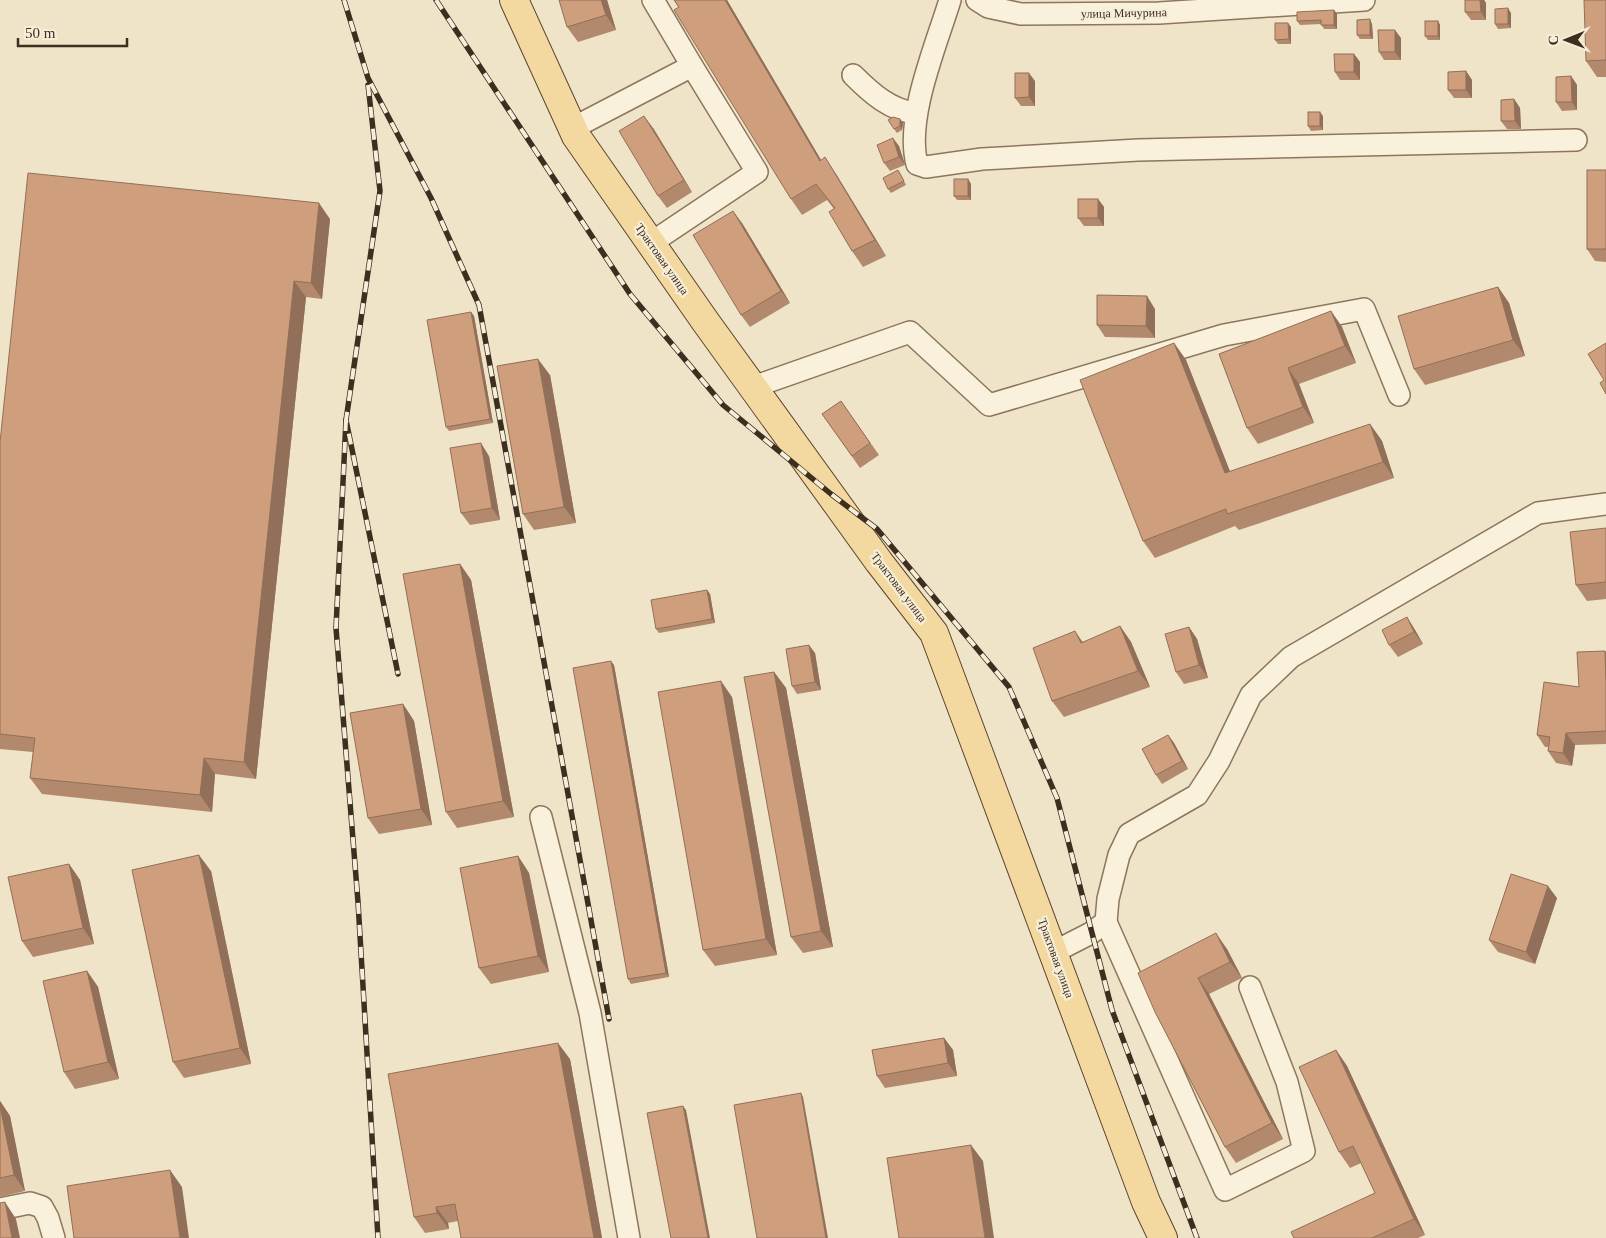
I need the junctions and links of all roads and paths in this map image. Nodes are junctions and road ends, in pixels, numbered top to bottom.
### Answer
1 (514, 0) edge
2 (653, 0) edge
3 (950, 0) edge
4 (976, 0) edge
5 (1364, 0) edge
6 (1161, 6) edge
7 (692, 66) junction
8 (854, 75) dead end
9 (916, 113) junction
10 (573, 128) junction
11 (1576, 140) dead end
12 (651, 243) junction
13 (753, 387) junction
14 (1399, 395) dead end
15 (1606, 504) edge
16 (541, 817) dead end
17 (1106, 922) junction
18 (1054, 952) junction
19 (1250, 987) dead end
20 (0, 1209) edge
21 (54, 1238) edge
22 (629, 1238) edge
23 (1163, 1238) edge

1 - 10 main road, Трактовая улица
2 - 7 street
3 - 9 street
4 - 6 street, улица Мичурина
5 - 6 street, улица Мичурина
7 - 10 street
7 - 12 street
8 - 9 street
9 - 11 street
10 - 12 main road, Трактовая улица
12 - 13 main road, Трактовая улица
13 - 14 street
13 - 18 main road, Трактовая улица
15 - 17 street
16 - 22 street
17 - 18 street
17 - 19 street
18 - 23 main road, Трактовая улица
20 - 21 street

